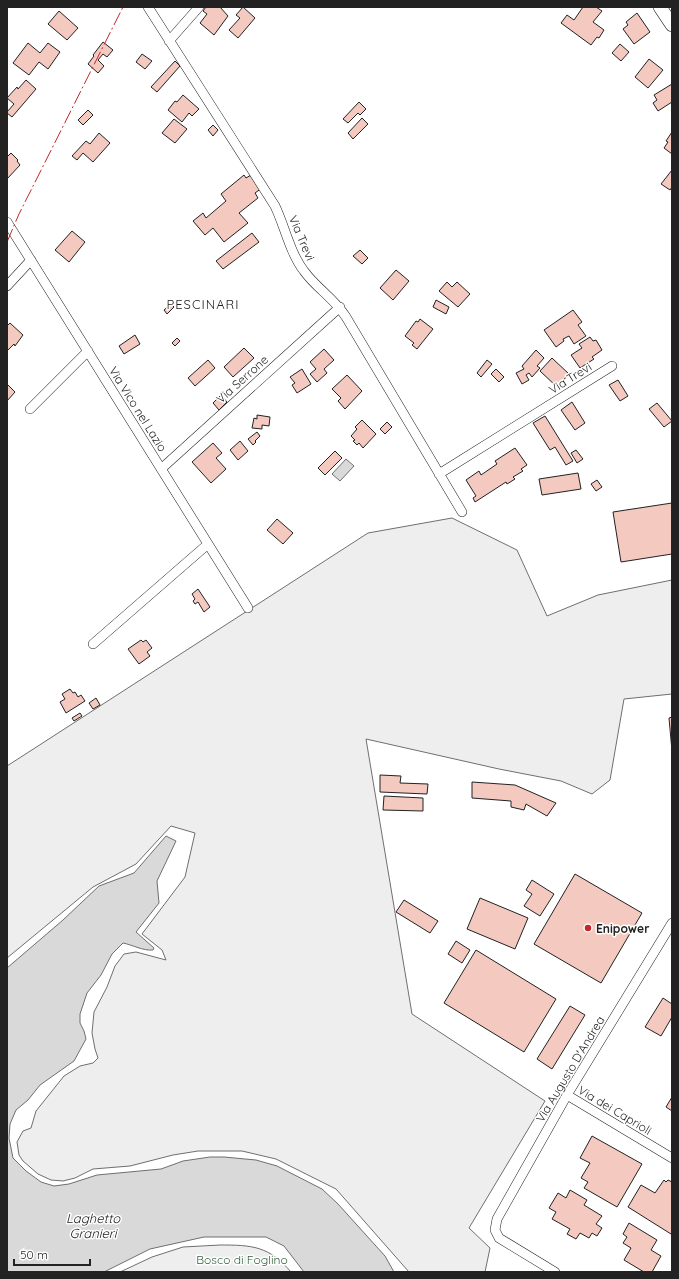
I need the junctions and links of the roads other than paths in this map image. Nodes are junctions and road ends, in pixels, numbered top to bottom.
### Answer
1 (148, 7) edge
2 (199, 7) edge
3 (662, 8) edge
4 (672, 26) edge
5 (168, 41) junction
6 (7, 222) edge
7 (31, 260) junction
8 (7, 286) edge
9 (340, 307) junction
10 (88, 351) junction
11 (612, 366) dead end
12 (30, 409) dead end
13 (161, 468) junction
14 (439, 474) junction
15 (462, 512) dead end
16 (208, 544) junction
17 (248, 608) dead end
18 (93, 644) dead end
19 (672, 923) edge
20 (567, 1095) junction
21 (672, 1158) edge
22 (555, 1272) edge

1 - 5 street, Via Trevi
2 - 5 street
3 - 4 main road
5 - 9 street, Via Trevi
6 - 7 street, Via Vico nel Lazio
7 - 8 street
7 - 10 street, Via Vico nel Lazio
9 - 13 street, Via Serrone
9 - 14 street, Via Trevi
10 - 12 street
10 - 13 street, Via Vico nel Lazio
11 - 14 street, Via Trevi
13 - 16 street, Via Vico nel Lazio
14 - 15 street, Via Trevi
16 - 17 street, Via Vico nel Lazio
16 - 18 street
19 - 20 street, Via Augusto D'Andrea
20 - 21 street, Via dei Caprioli
20 - 22 street, Via Augusto D'Andrea

